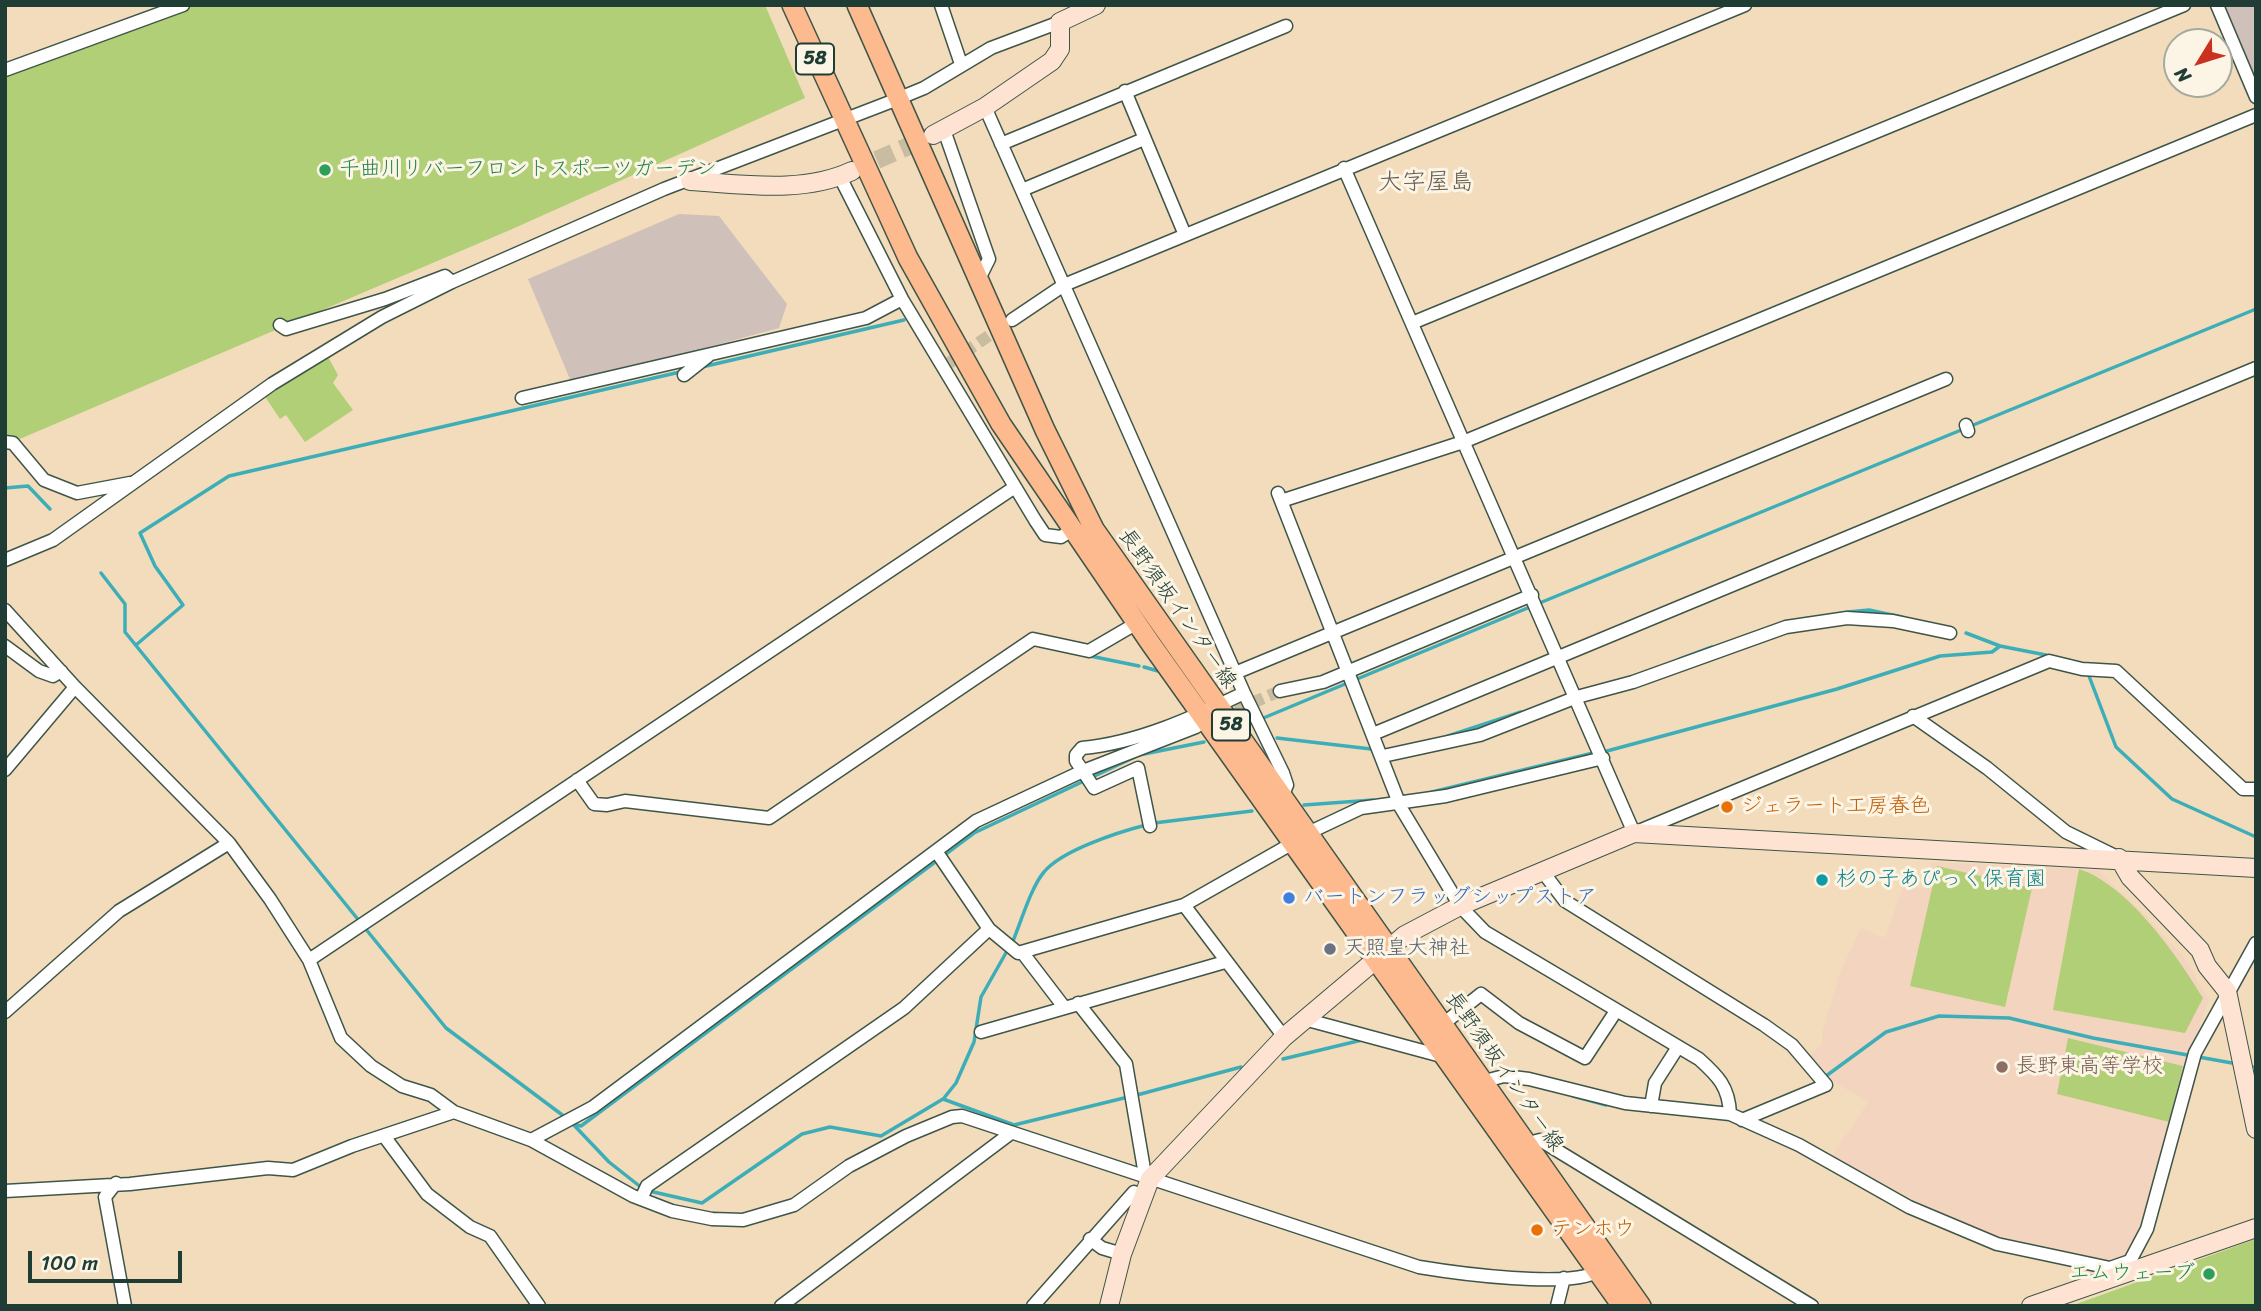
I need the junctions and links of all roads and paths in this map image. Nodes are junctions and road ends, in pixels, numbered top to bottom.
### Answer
1 (183, 5) edge
2 (792, 5) edge
3 (857, 5) edge
4 (941, 5) edge
5 (1096, 5) edge
6 (1745, 5) edge
7 (2184, 5) edge
8 (2217, 5) edge
9 (1060, 22) junction
10 (1286, 26) dead end
11 (961, 64) junction
12 (5, 71) edge
13 (1125, 91) junction
14 (897, 93) junction
15 (2256, 97) edge
16 (985, 107) junction
17 (2256, 115) edge
18 (841, 117) junction
19 (939, 132) joint
20 (1144, 139) junction
21 (1001, 144) junction
22 (1344, 168) junction
23 (846, 174) joint
24 (690, 181) junction
25 (1022, 190) junction
26 (1185, 234) junction
27 (979, 279) junction
28 (452, 282) junction
29 (1064, 285) junction
30 (902, 299) junction
31 (1012, 320) tunnel mouth
32 (1412, 323) junction
33 (279, 326) dead end
34 (711, 354) junction
35 (2256, 368) edge
36 (684, 374) dead end
37 (1945, 379) dead end
38 (522, 398) dead end
39 (5, 442) edge
40 (1463, 442) junction
41 (134, 482) junction
42 (1015, 487) junction
43 (1072, 530) junction
44 (1515, 556) junction
45 (5, 560) edge
46 (1532, 596) junction
47 (5, 610) edge
48 (1137, 623) junction
49 (1330, 631) junction
50 (1950, 633) dead end
51 (5, 646) edge
52 (1559, 657) junction
53 (61, 671) junction
54 (1235, 673) junction
55 (1351, 679) junction
56 (75, 687) junction
57 (1280, 691) tunnel mouth
58 (1244, 693) junction
59 (1577, 697) junction
60 (1205, 715) junction
61 (1913, 716) junction
62 (1373, 734) junction
63 (1383, 756) junction
64 (1603, 758) junction
65 (5, 770) edge
66 (1087, 777) junction
67 (577, 780) junction
68 (2256, 789) edge
69 (1282, 796) junction
70 (1399, 802) junction
71 (1149, 824) dead end
72 (1634, 833) junction
73 (1301, 838) junction
74 (229, 843) junction
75 (940, 857) junction
76 (2119, 858) junction
77 (2256, 868) edge
78 (1543, 872) junction
79 (1184, 905) junction
80 (1460, 906) junction
81 (989, 929) junction
82 (2256, 943) edge
83 (1022, 952) junction
84 (1382, 955) junction
85 (309, 960) junction
86 (1225, 962) junction
87 (2227, 990) junction
88 (1078, 1003) junction
89 (1064, 1007) junction
90 (1616, 1010) junction
91 (5, 1013) edge
92 (1304, 1019) junction
93 (1443, 1024) junction
94 (981, 1032) dead end
95 (1284, 1037) junction
96 (1678, 1047) junction
97 (1446, 1057) junction
98 (2249, 1062) edge
99 (1481, 1082) junction
100 (1651, 1106) junction
101 (454, 1112) junction
102 (1730, 1114) junction
103 (1742, 1120) junction
104 (2256, 1129) edge
105 (1011, 1133) junction
106 (384, 1136) junction
107 (531, 1140) junction
108 (1525, 1144) junction
109 (1147, 1174) junction
110 (116, 1183) junction
111 (5, 1191) edge
112 (1134, 1192) dead end
113 (643, 1193) junction
114 (2256, 1228) edge
115 (1090, 1239) junction
116 (1122, 1254) junction
117 (1598, 1271) junction
118 (2113, 1272) junction
119 (1564, 1278) junction
120 (125, 1306) edge
121 (539, 1306) edge
122 (781, 1306) edge
123 (1032, 1306) edge
124 (1109, 1306) edge
125 (1557, 1306) edge
126 (1622, 1306) edge
127 (1641, 1306) edge
128 (1812, 1306) edge
129 (2031, 1306) edge

1 - 12 street
2 - 18 main road, 長野須坂インター線 / 58
3 - 14 main road, 長野須坂インター線 / 58
4 - 11 street
5 - 9 street
6 - 22 street
7 - 32 street
8 - 15 street
9 - 11 street
9 - 16 street
10 - 13 street
11 - 14 street
13 - 20 street
13 - 21 street
14 - 18 street
14 - 27 main road, 長野須坂インター線 / 58
16 - 19 street
16 - 21 street
17 - 40 street
18 - 24 street
18 - 43 main road, 長野須坂インター線 / 58
19 - 27 street
20 - 25 street
20 - 26 street
21 - 25 street
22 - 26 street
22 - 32 street
23 - 24 street
23 - 30 street
24 - 28 street
25 - 29 street
26 - 29 street
27 - 60 main road, 長野須坂インター線 / 58
28 - 33 street
28 - 41 street
29 - 31 street
29 - 54 street
30 - 34 street
30 - 42 street
32 - 40 street
34 - 36 street
34 - 38 street
35 - 52 street
37 - 44 street
39 - 41 street
40 - 44 street
40 - 49 street
41 - 45 street
42 - 43 street
42 - 67 street
43 - 48 main road, 長野須坂インター線 / 58
44 - 46 street
44 - 49 street
46 - 52 street
46 - 55 street
47 - 53 street
48 - 60 main road, 長野須坂インター線 / 58
48 - 67 street
49 - 54 street
49 - 55 street
50 - 59 street
51 - 53 street
52 - 59 street
52 - 62 street
53 - 56 street
54 - 58 street
55 - 57 street
55 - 62 street
56 - 65 street
56 - 74 street
58 - 60 street
58 - 69 street
59 - 63 street
59 - 64 street
60 - 66 street
60 - 66 street
60 - 69 main road, 長野須坂インター線 / 58
60 - 73 main road, 長野須坂インター線 / 58
61 - 68 street
61 - 72 street
61 - 76 street
62 - 63 street
63 - 70 street
64 - 70 street
64 - 72 street
66 - 71 street
66 - 75 street
67 - 85 street
69 - 73 main road, 長野須坂インター線 / 58
70 - 73 street
70 - 80 street
72 - 76 street
72 - 78 street
73 - 79 street
73 - 84 main road, 長野須坂インター線 / 58
74 - 85 street
74 - 91 street
75 - 81 street
75 - 107 street
76 - 77 street
76 - 87 street
78 - 80 street
78 - 103 street
79 - 83 street
79 - 86 street
80 - 84 street
80 - 90 street
81 - 83 street
81 - 113 street
82 - 87 street
83 - 89 street
84 - 92 street
84 - 93 main road, 長野須坂インター線 / 58
84 - 97 main road, 長野須坂インター線 / 58
85 - 101 street
86 - 88 street
86 - 95 street
87 - 98 street
87 - 118 street
88 - 89 street
88 - 109 street
89 - 94 street
90 - 93 street
90 - 96 street
92 - 95 street
92 - 97 street
93 - 99 main road, 長野須坂インター線 / 58
95 - 109 street
96 - 100 street
96 - 102 street
97 - 117 main road, 長野須坂インター線 / 58
98 - 104 street
99 - 100 street
99 - 108 main road, 長野須坂インター線 / 58
100 - 102 street
101 - 106 street
101 - 107 street
102 - 103 street
103 - 118 street
105 - 109 street
105 - 113 street
105 - 122 street
106 - 110 street
106 - 121 street
107 - 113 street
108 - 127 main road, 長野須坂インター線 / 58
108 - 128 street
109 - 116 street
109 - 119 street
110 - 111 street
110 - 120 street
112 - 115 street
114 - 118 street
115 - 116 street
115 - 123 street
116 - 124 street
117 - 119 street
117 - 126 main road, 長野須坂インター線 / 58
118 - 129 street
119 - 125 street

